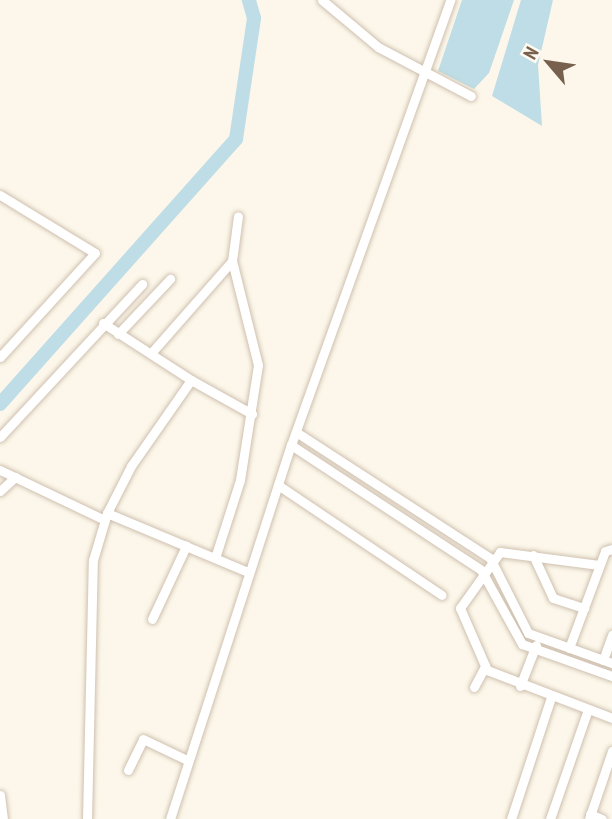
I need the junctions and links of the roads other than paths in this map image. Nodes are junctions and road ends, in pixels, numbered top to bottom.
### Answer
1 (322, 0) edge
2 (450, 0) edge
3 (422, 77) junction
4 (471, 96) dead end
5 (0, 195) edge
6 (238, 216) dead end
7 (232, 261) junction
8 (170, 279) dead end
9 (142, 284) dead end
10 (103, 323) junction
11 (118, 334) junction
12 (152, 352) junction
13 (0, 357) edge
14 (191, 380) junction
15 (252, 414) junction
16 (296, 432) junction
17 (0, 437) edge
18 (291, 445) junction
19 (343, 462) junction
20 (0, 470) edge
21 (336, 474) junction
22 (15, 477) junction
23 (278, 485) junction
24 (0, 491) edge
25 (106, 516) junction
26 (186, 546) junction
27 (612, 549) edge
28 (484, 553) junction
29 (533, 555) junction
30 (215, 558) junction
31 (599, 565) junction
32 (479, 568) junction
33 (247, 576) junction
34 (442, 595) dead end
35 (584, 608) junction
36 (152, 619) dead end
37 (612, 635) edge
38 (539, 638) junction
39 (569, 648) junction
40 (535, 649) junction
41 (608, 661) edge
42 (485, 666) junction
43 (612, 676) edge
44 (520, 686) junction
45 (474, 687) dead end
46 (551, 697) junction
47 (588, 709) junction
48 (612, 718) edge
49 (612, 751) edge
50 (185, 759) junction
51 (128, 769) dead end
52 (0, 795) edge
53 (589, 817) edge
54 (3, 819) edge
55 (87, 819) edge
56 (170, 819) edge
57 (511, 819) edge
58 (550, 819) edge
59 (602, 819) edge

1 - 3 street
2 - 3 street
3 - 4 street
3 - 16 street
5 - 13 street
6 - 7 street
7 - 12 street
7 - 15 street
8 - 11 street
9 - 10 street
10 - 11 street
10 - 17 street
11 - 12 street
12 - 14 street
14 - 15 street
14 - 25 street
15 - 30 street
16 - 18 street
16 - 19 street
18 - 21 street
18 - 23 street
19 - 21 street
19 - 28 street
20 - 22 street
21 - 32 street
22 - 24 street
22 - 25 street
23 - 33 street
23 - 34 street
25 - 26 street
25 - 55 street
26 - 30 street
26 - 36 street
27 - 31 street
28 - 29 street
28 - 32 street
28 - 38 street
29 - 31 street
29 - 35 street
30 - 33 street
31 - 35 street
32 - 40 street
32 - 42 street
33 - 50 street
35 - 39 street
37 - 41 street
38 - 39 street
38 - 40 street
39 - 41 street
40 - 43 street
40 - 44 street
42 - 44 street
42 - 45 street
44 - 46 street
46 - 47 street
46 - 57 street
47 - 48 street
47 - 58 street
49 - 53 street
50 - 51 street
50 - 56 street
52 - 54 street
53 - 59 street

